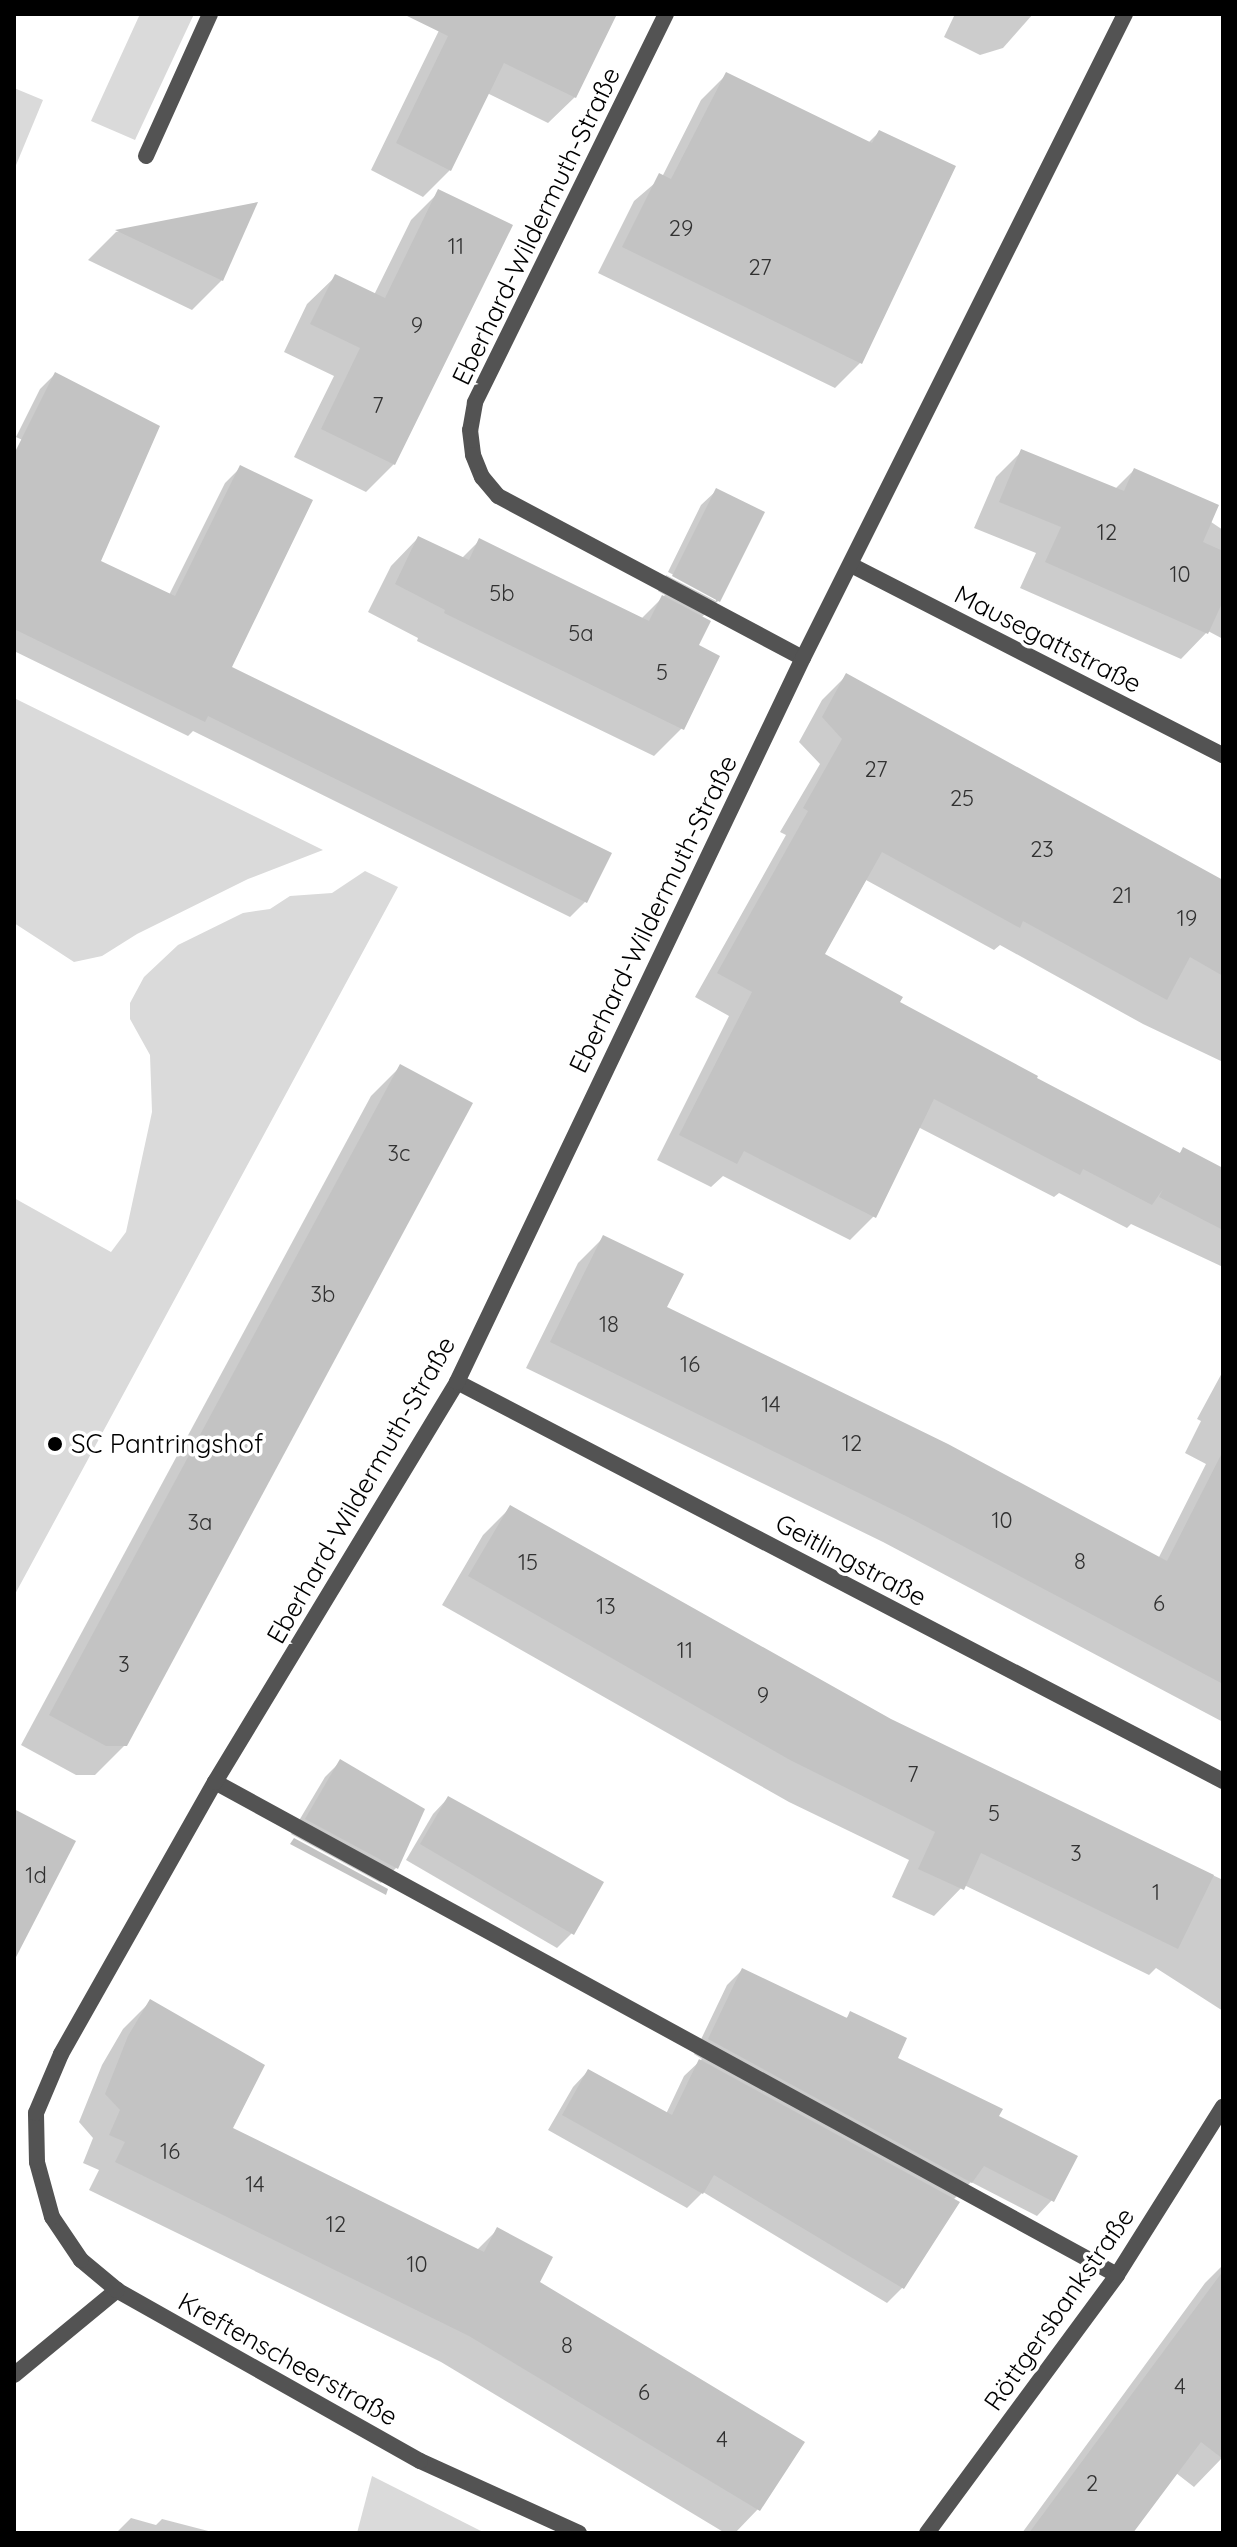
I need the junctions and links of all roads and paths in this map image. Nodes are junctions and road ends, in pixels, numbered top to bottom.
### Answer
1 (210, 14) edge
2 (666, 14) edge
3 (1125, 14) edge
4 (146, 156) dead end
5 (851, 565) junction
6 (803, 658) junction
7 (1223, 755) edge
8 (457, 1382) junction
9 (1223, 1781) edge
10 (215, 1782) junction
11 (1223, 2107) edge
12 (37, 2162) joint
13 (1117, 2275) junction
14 (117, 2290) junction
15 (14, 2375) edge
16 (579, 2533) edge
17 (927, 2533) edge

1 - 4 street
2 - 6 street, Eberhard-Wildermuth-Straße
3 - 5 street, Eberhard-Wildermuth-Straße
5 - 6 street, Eberhard-Wildermuth-Straße
5 - 7 street, Mausegattstraße
6 - 8 street, Eberhard-Wildermuth-Straße
8 - 9 street, Geitlingstraße
8 - 10 street, Eberhard-Wildermuth-Straße
10 - 12 street, Eberhard-Wildermuth-Straße
10 - 13 street
11 - 13 street, Röttgersbankstraße
12 - 14 street, Kreftenscheerstraße
13 - 17 street, Röttgersbankstraße
14 - 15 street
14 - 16 street, Kreftenscheerstraße

